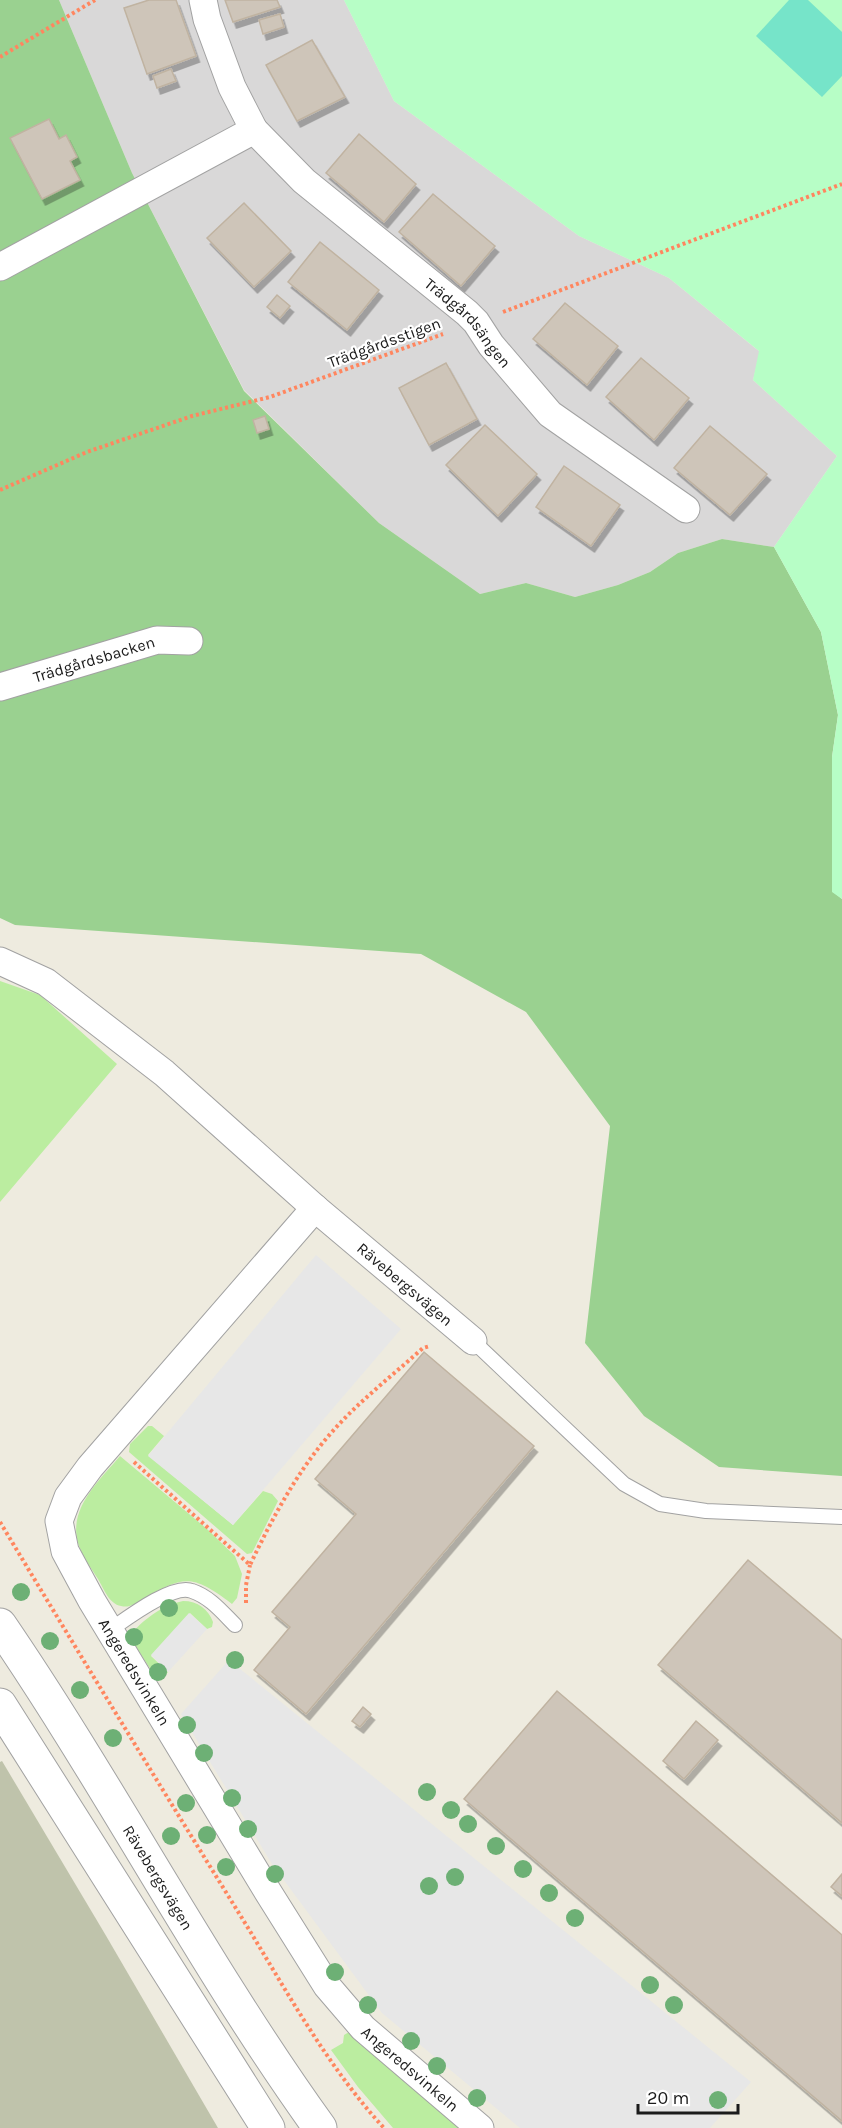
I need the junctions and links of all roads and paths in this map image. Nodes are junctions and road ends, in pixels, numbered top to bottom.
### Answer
1 (95, 0) edge
2 (202, 0) edge
3 (0, 57) edge
4 (254, 130) junction
5 (842, 184) edge
6 (0, 267) edge
7 (476, 322) junction
8 (0, 490) edge
9 (686, 509) dead end
10 (189, 641) dead end
11 (0, 687) edge
12 (0, 961) edge
13 (315, 1208) junction
14 (470, 1339) junction
15 (111, 1442) junction
16 (842, 1517) edge
17 (0, 1522) edge
18 (250, 1565) junction
19 (0, 1625) edge
20 (235, 1625) joint
21 (110, 1630) junction
22 (0, 1705) edge
23 (268, 2128) edge
24 (320, 2128) edge
25 (384, 2128) edge
26 (480, 2128) edge

1 - 3 path
2 - 4 street, Trädgårdsängen
4 - 6 street
4 - 7 street, Trädgårdsängen
5 - 7 path, Trädgårdsstigen
7 - 8 path, Trädgårdsstigen
7 - 9 street, Trädgårdsängen
10 - 11 street, Trädgårdsbacken
12 - 13 street, Rävebergsvägen
13 - 14 street, Rävebergsvägen
13 - 15 street, Angeredsvinkeln
14 - 16 lane, Rävebergsvägen
14 - 18 path
15 - 18 path
15 - 21 street, Angeredsvinkeln
17 - 25 path
18 - 20 path
19 - 24 street, Rävebergsvägen
20 - 21 lane
21 - 26 street, Angeredsvinkeln
22 - 23 street

